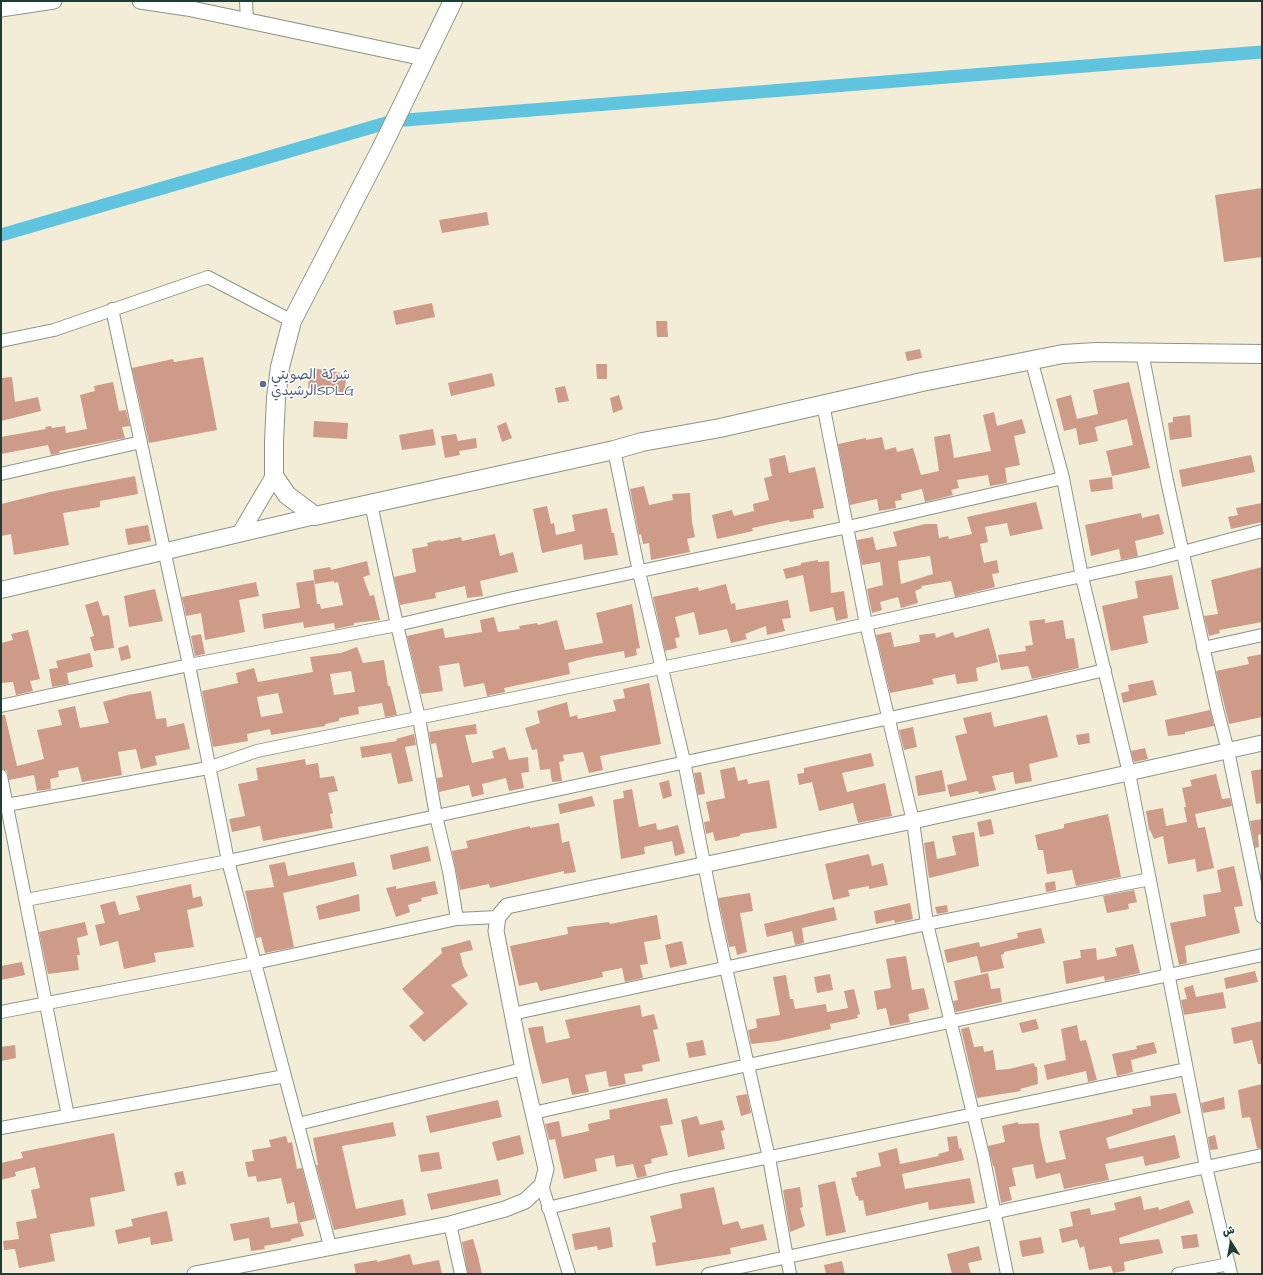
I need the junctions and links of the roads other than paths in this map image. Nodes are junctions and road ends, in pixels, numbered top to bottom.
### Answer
1 (54, 1) edge
2 (140, 1) edge
3 (246, 1) edge
4 (452, 1) edge
5 (1, 9) edge
6 (247, 20) junction
7 (424, 58) junction
8 (112, 309) junction
9 (292, 321) junction
10 (1, 341) edge
11 (1142, 352) junction
12 (1262, 354) edge
13 (1031, 360) junction
14 (824, 404) junction
15 (141, 442) junction
16 (614, 450) junction
17 (1, 474) edge
18 (274, 476) junction
19 (1064, 478) junction
20 (371, 504) junction
21 (315, 516) junction
22 (848, 527) junction
23 (1262, 531) edge
24 (241, 532) junction
25 (1183, 551) junction
26 (165, 552) junction
27 (639, 572) junction
28 (1082, 577) junction
29 (1, 590) edge
30 (866, 624) junction
31 (397, 626) junction
32 (1262, 635) edge
33 (1203, 648) junction
34 (189, 666) junction
35 (662, 667) junction
36 (1105, 670) junction
37 (1, 706) edge
38 (419, 718) junction
39 (888, 718) junction
40 (1262, 744) edge
41 (1228, 751) junction
42 (684, 761) junction
43 (208, 768) junction
44 (1129, 773) junction
45 (1, 776) edge
46 (4, 806) edge
47 (436, 816) junction
48 (913, 821) junction
49 (1256, 858) edge
50 (228, 861) junction
51 (705, 863) junction
52 (1150, 879) junction
53 (26, 900) junction
54 (498, 917) junction
55 (1262, 917) edge
56 (457, 919) junction
57 (927, 924) junction
58 (1262, 955) edge
59 (255, 963) junction
60 (726, 968) junction
61 (1168, 975) junction
62 (46, 1003) junction
63 (1, 1012) edge
64 (512, 1014) junction
65 (950, 1022) junction
66 (748, 1065) junction
67 (523, 1069) junction
68 (1186, 1069) junction
69 (285, 1076) junction
70 (533, 1113) junction
71 (68, 1116) junction
72 (973, 1116) junction
73 (298, 1124) junction
74 (1, 1128) edge
75 (1262, 1155) edge
76 (769, 1158) junction
77 (1206, 1167) junction
78 (542, 1185) junction
79 (548, 1208) junction
80 (994, 1214) junction
81 (450, 1224) junction
82 (330, 1246) junction
83 (787, 1258) junction
84 (243, 1269) edge
85 (1230, 1269) edge
86 (195, 1274) edge
87 (461, 1274) edge
88 (568, 1274) edge
89 (708, 1274) edge
90 (790, 1274) edge
91 (1007, 1274) edge
92 (1178, 1274) edge

1 - 5 street
2 - 6 street
3 - 6 street
4 - 7 main road
6 - 7 street
7 - 9 main road
8 - 9 street
8 - 10 street
8 - 15 street
9 - 18 main road
11 - 12 main road
11 - 13 main road
11 - 25 street
13 - 14 main road
13 - 19 street
14 - 16 main road
14 - 22 street
15 - 17 street
15 - 26 street
16 - 20 main road
16 - 27 street
18 - 21 main road
18 - 24 main road
19 - 22 street
19 - 28 street
20 - 21 main road
20 - 31 street
21 - 24 main road
22 - 27 street
22 - 30 street
23 - 25 street
24 - 26 main road
25 - 28 street
25 - 33 street
26 - 29 main road
26 - 34 street
27 - 31 street
27 - 35 street
28 - 30 street
28 - 36 street
30 - 35 street
30 - 39 street
31 - 34 street
31 - 38 street
32 - 33 street
33 - 41 street
34 - 37 street
34 - 43 street
35 - 38 street
35 - 42 street
36 - 39 street
36 - 44 street
38 - 43 street
38 - 47 street
39 - 42 street
39 - 48 street
40 - 41 street
41 - 44 street
41 - 49 street
42 - 47 street
42 - 51 street
43 - 46 street
43 - 50 street
44 - 48 street
44 - 52 street
45 - 46 street
46 - 53 street
47 - 50 street
47 - 56 street
48 - 51 street
48 - 57 street
49 - 55 street
50 - 53 street
50 - 59 street
51 - 54 street
51 - 60 street
52 - 57 street
52 - 61 street
53 - 62 street
54 - 56 street
54 - 64 street
56 - 59 street
57 - 60 street
57 - 65 street
58 - 61 street
59 - 62 street
59 - 69 street
60 - 64 street
60 - 66 street
61 - 65 street
61 - 68 street
62 - 63 street
62 - 71 street
64 - 67 street
65 - 66 street
65 - 72 street
66 - 70 street
66 - 76 street
67 - 70 street
67 - 73 street
68 - 72 street
68 - 77 street
69 - 71 street
69 - 73 street
70 - 78 street
71 - 74 street
72 - 76 street
72 - 80 street
73 - 82 street
75 - 77 street
76 - 79 street
76 - 83 street
77 - 80 street
77 - 85 street
78 - 79 street
78 - 81 street
79 - 88 street
80 - 83 street
80 - 91 street
81 - 82 street
81 - 87 street
82 - 84 street
83 - 89 street
83 - 90 street
84 - 86 street
85 - 92 street

